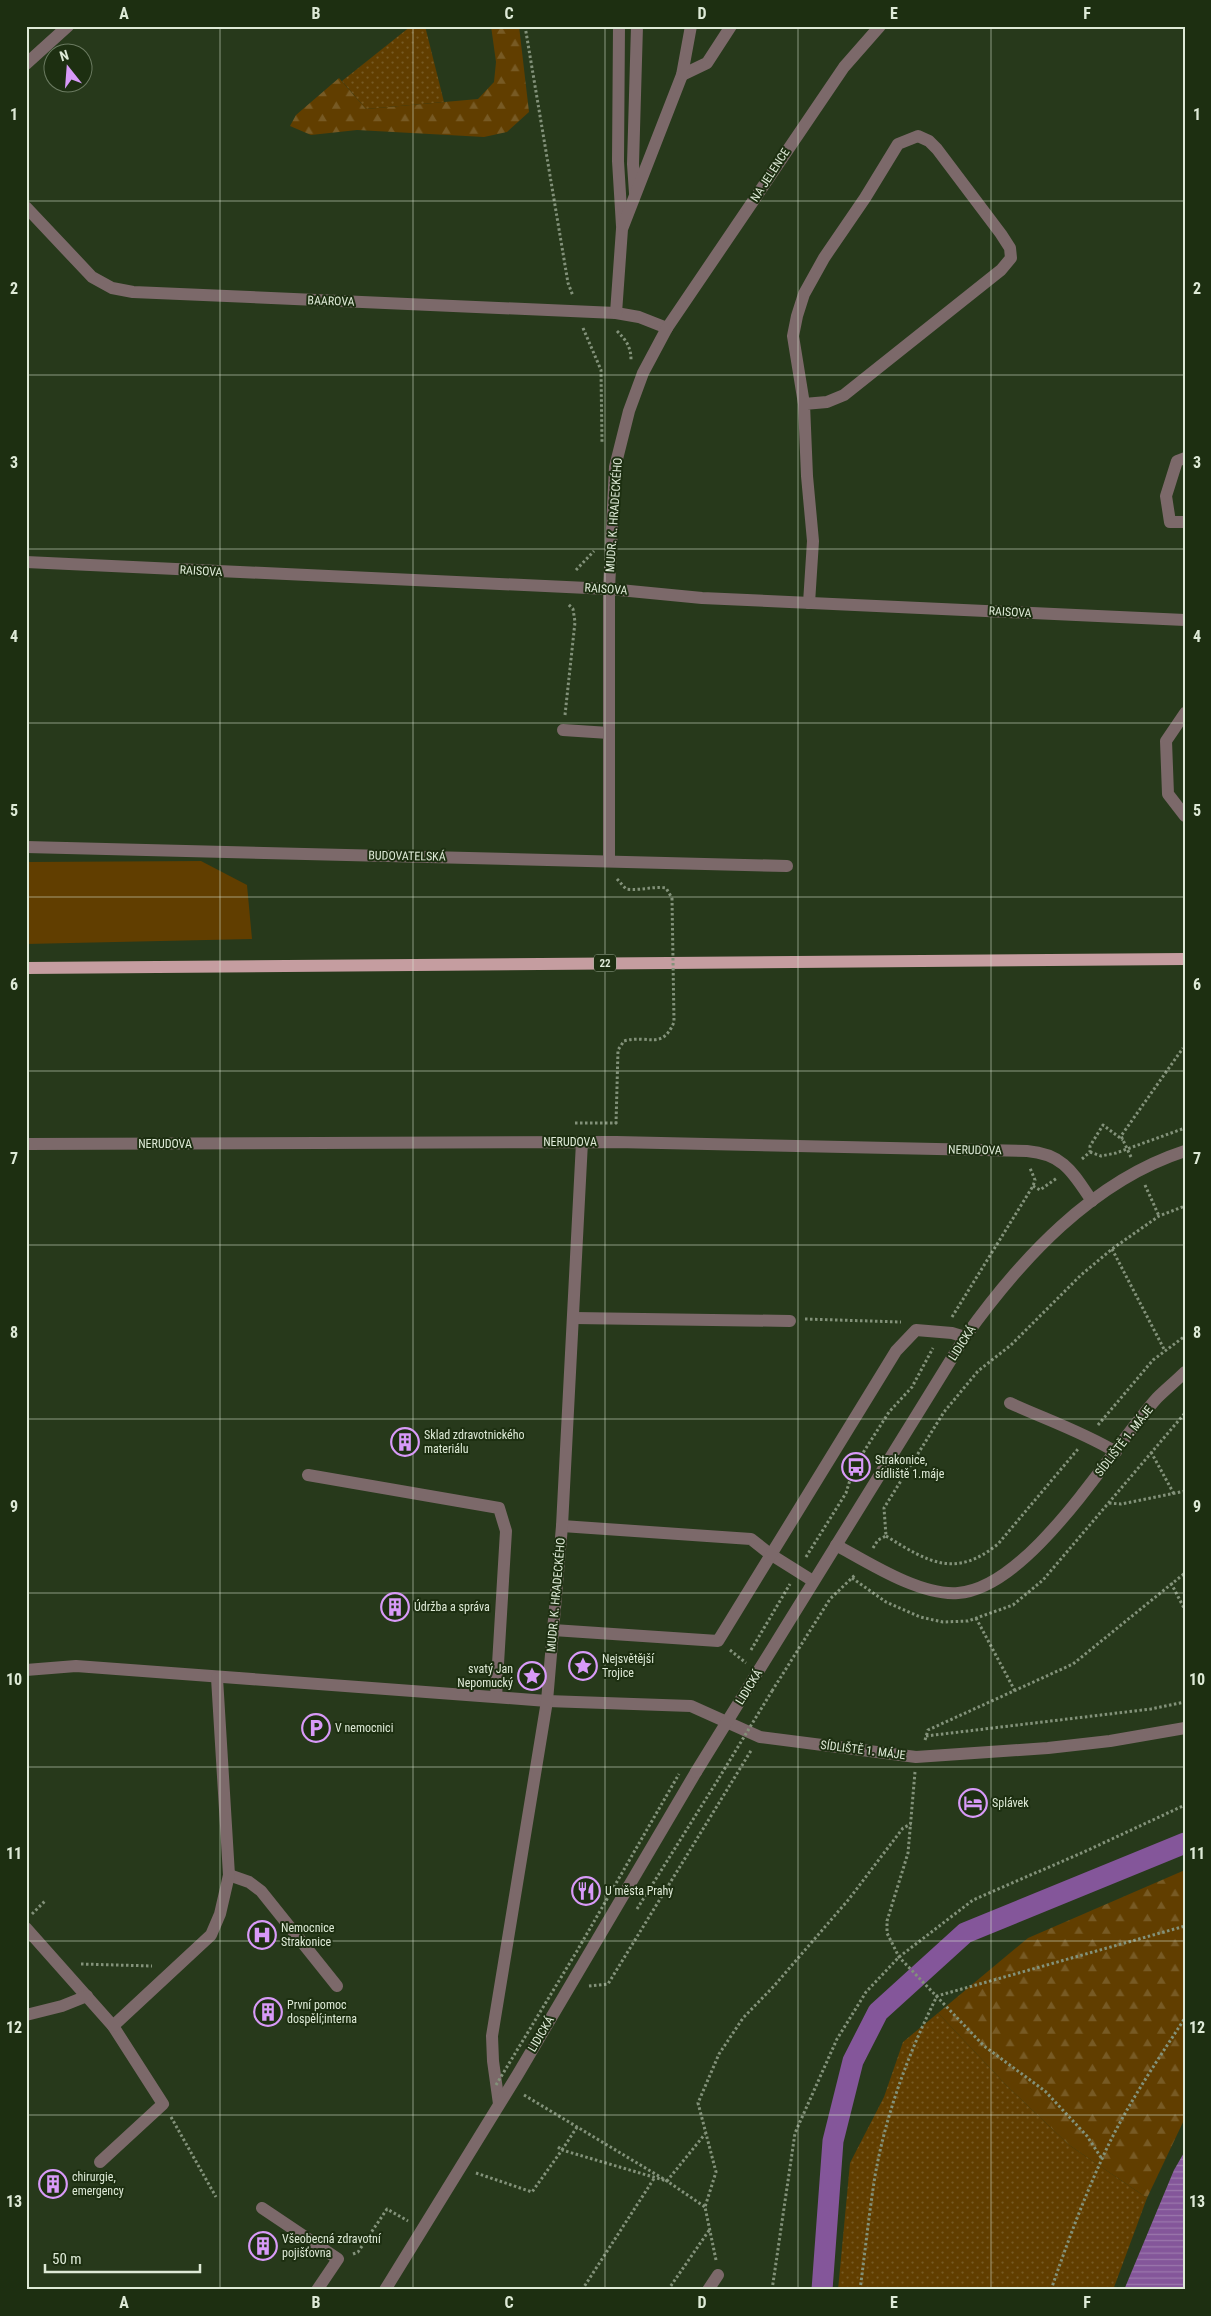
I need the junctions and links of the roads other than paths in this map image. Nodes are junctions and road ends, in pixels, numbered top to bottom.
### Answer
1 (68, 26) edge
2 (619, 26) edge
3 (637, 26) edge
4 (691, 26) edge
5 (731, 26) edge
6 (880, 26) edge
7 (26, 64) edge
8 (682, 74) junction
9 (635, 198) junction
10 (26, 207) edge
11 (622, 229) junction
12 (616, 313) junction
13 (667, 328) junction
14 (804, 404) junction
15 (1185, 458) edge
16 (1185, 522) edge
17 (26, 562) edge
18 (609, 589) junction
19 (809, 603) junction
20 (1185, 620) edge
21 (1185, 713) edge
22 (563, 730) road end
23 (608, 733) junction
24 (1185, 816) edge
25 (26, 847) edge
26 (609, 861) junction
27 (787, 866) dead end
28 (1185, 959) edge
29 (26, 968) edge
30 (582, 1142) junction
31 (26, 1144) edge
32 (1185, 1151) edge
33 (1092, 1201) junction
34 (574, 1318) junction
35 (790, 1322) road end
36 (965, 1337) junction
37 (1185, 1372) edge
38 (1010, 1402) dead end
39 (1116, 1452) junction
40 (308, 1475) dead end
41 (562, 1526) junction
42 (836, 1545) junction
43 (770, 1554) junction
44 (813, 1582) junction
45 (553, 1630) junction
46 (26, 1670) edge
47 (217, 1678) junction
48 (496, 1697) junction
49 (547, 1701) junction
50 (1185, 1728) edge
51 (228, 1875) junction
52 (26, 1928) edge
53 (337, 1986) dead end
54 (87, 1996) junction
55 (26, 2015) edge
56 (114, 2026) junction
57 (499, 2104) junction
58 (100, 2162) dead end
59 (262, 2208) dead end
60 (718, 2275) road end
61 (317, 2290) edge
62 (385, 2290) edge
63 (708, 2290) edge

1 - 7 street
2 - 11 street
3 - 9 street
4 - 8 street
5 - 8 street
6 - 13 street, NA JELENCE
8 - 9 street
9 - 11 street
10 - 12 street, BAAROVA
11 - 12 street
12 - 13 street, BAAROVA
13 - 18 street, MUDR. K. HRADECKÉHO
14 - 14 street
14 - 19 street
15 - 16 street
17 - 18 street, RAISOVA
18 - 19 street, RAISOVA
18 - 23 street, MUDR. K. HRADECKÉHO
19 - 20 street, RAISOVA
21 - 24 street
22 - 23 street
23 - 26 street, MUDR. K. HRADECKÉHO
25 - 26 street, BUDOVATELSKÁ
26 - 27 street, BUDOVATELSKÁ
28 - 29 main road, 22
30 - 31 street, NERUDOVA
30 - 33 street, NERUDOVA
30 - 34 street, MUDR. K. HRADECKÉHO
32 - 33 street, LIDICKÁ
33 - 36 street, LIDICKÁ
34 - 35 street
34 - 41 street, MUDR. K. HRADECKÉHO
36 - 42 street, LIDICKÁ
36 - 43 street
37 - 39 street, SÍDLIŠTĚ 1. MÁJE
38 - 39 street
39 - 42 street, SÍDLIŠTĚ 1. MÁJE
40 - 48 street
41 - 43 street
41 - 45 street, MUDR. K. HRADECKÉHO
42 - 44 street, LIDICKÁ
43 - 44 street
43 - 45 street
44 - 57 street, LIDICKÁ, bridge
45 - 49 street, MUDR. K. HRADECKÉHO
46 - 47 street, SÍDLIŠTĚ 1. MÁJE
47 - 48 street, SÍDLIŠTĚ 1. MÁJE
47 - 51 street
48 - 49 street, SÍDLIŠTĚ 1. MÁJE
49 - 50 street, SÍDLIŠTĚ 1. MÁJE
49 - 57 street, MUDR. K. HRADECKÉHO
51 - 53 street
51 - 56 street
52 - 54 street
54 - 55 street
54 - 56 street
56 - 58 street
57 - 62 street, LIDICKÁ
59 - 61 street
60 - 63 street

